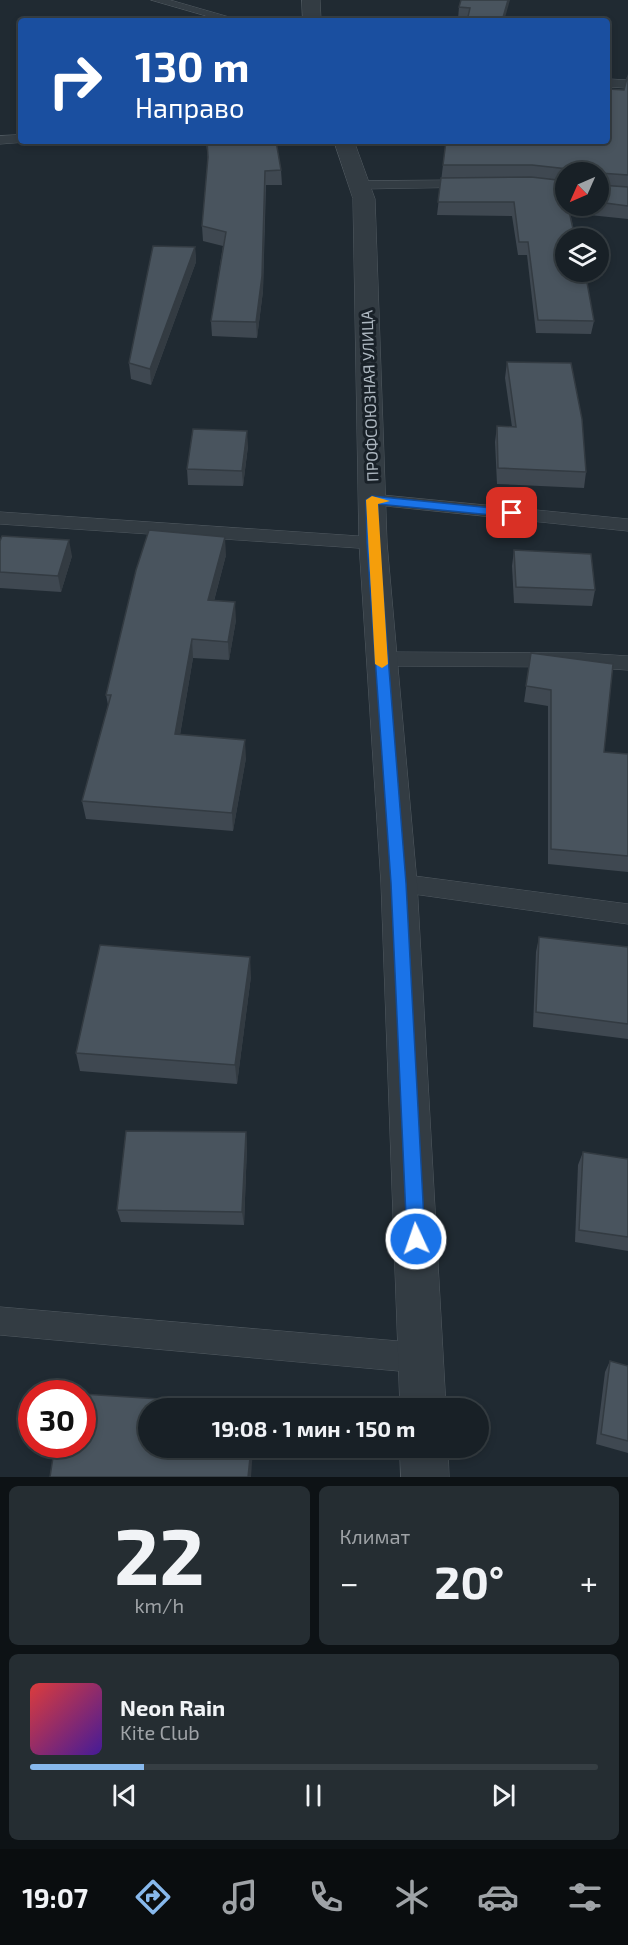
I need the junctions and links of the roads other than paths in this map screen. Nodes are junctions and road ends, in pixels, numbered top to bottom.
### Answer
1 (157, 0) edge
2 (311, 0) edge
3 (226, 18) edge
4 (312, 18) edge
5 (610, 82) edge
6 (628, 84) edge
7 (18, 139) edge
8 (0, 140) edge
9 (345, 144) edge
10 (485, 184) edge
11 (359, 185) junction
12 (372, 500) junction
13 (0, 518) edge
14 (628, 525) edge
15 (373, 543) junction
16 (381, 659) junction
17 (628, 663) edge
18 (399, 883) junction
19 (628, 914) edge
20 (0, 1321) edge
21 (422, 1358) junction
22 (423, 1398) edge
23 (424, 1458) edge
24 (425, 1477) edge

1 - 3 lane
2 - 4 street
5 - 6 lane
7 - 8 lane
9 - 11 street, ПРОФСОЮЗНАЯ УЛИЦА
10 - 11 lane
11 - 12 street, ПРОФСОЮЗНАЯ УЛИЦА
12 - 14 lane
12 - 15 street, ПРОФСОЮЗНАЯ УЛИЦА
13 - 15 lane
15 - 16 street, ПРОФСОЮЗНАЯ УЛИЦА
16 - 17 lane
16 - 18 street, ПРОФСОЮЗНАЯ УЛИЦА
18 - 19 lane
18 - 21 street, ПРОФСОЮЗНАЯ УЛИЦА
20 - 21 lane
21 - 22 street, ПРОФСОЮЗНАЯ УЛИЦА
23 - 24 street

